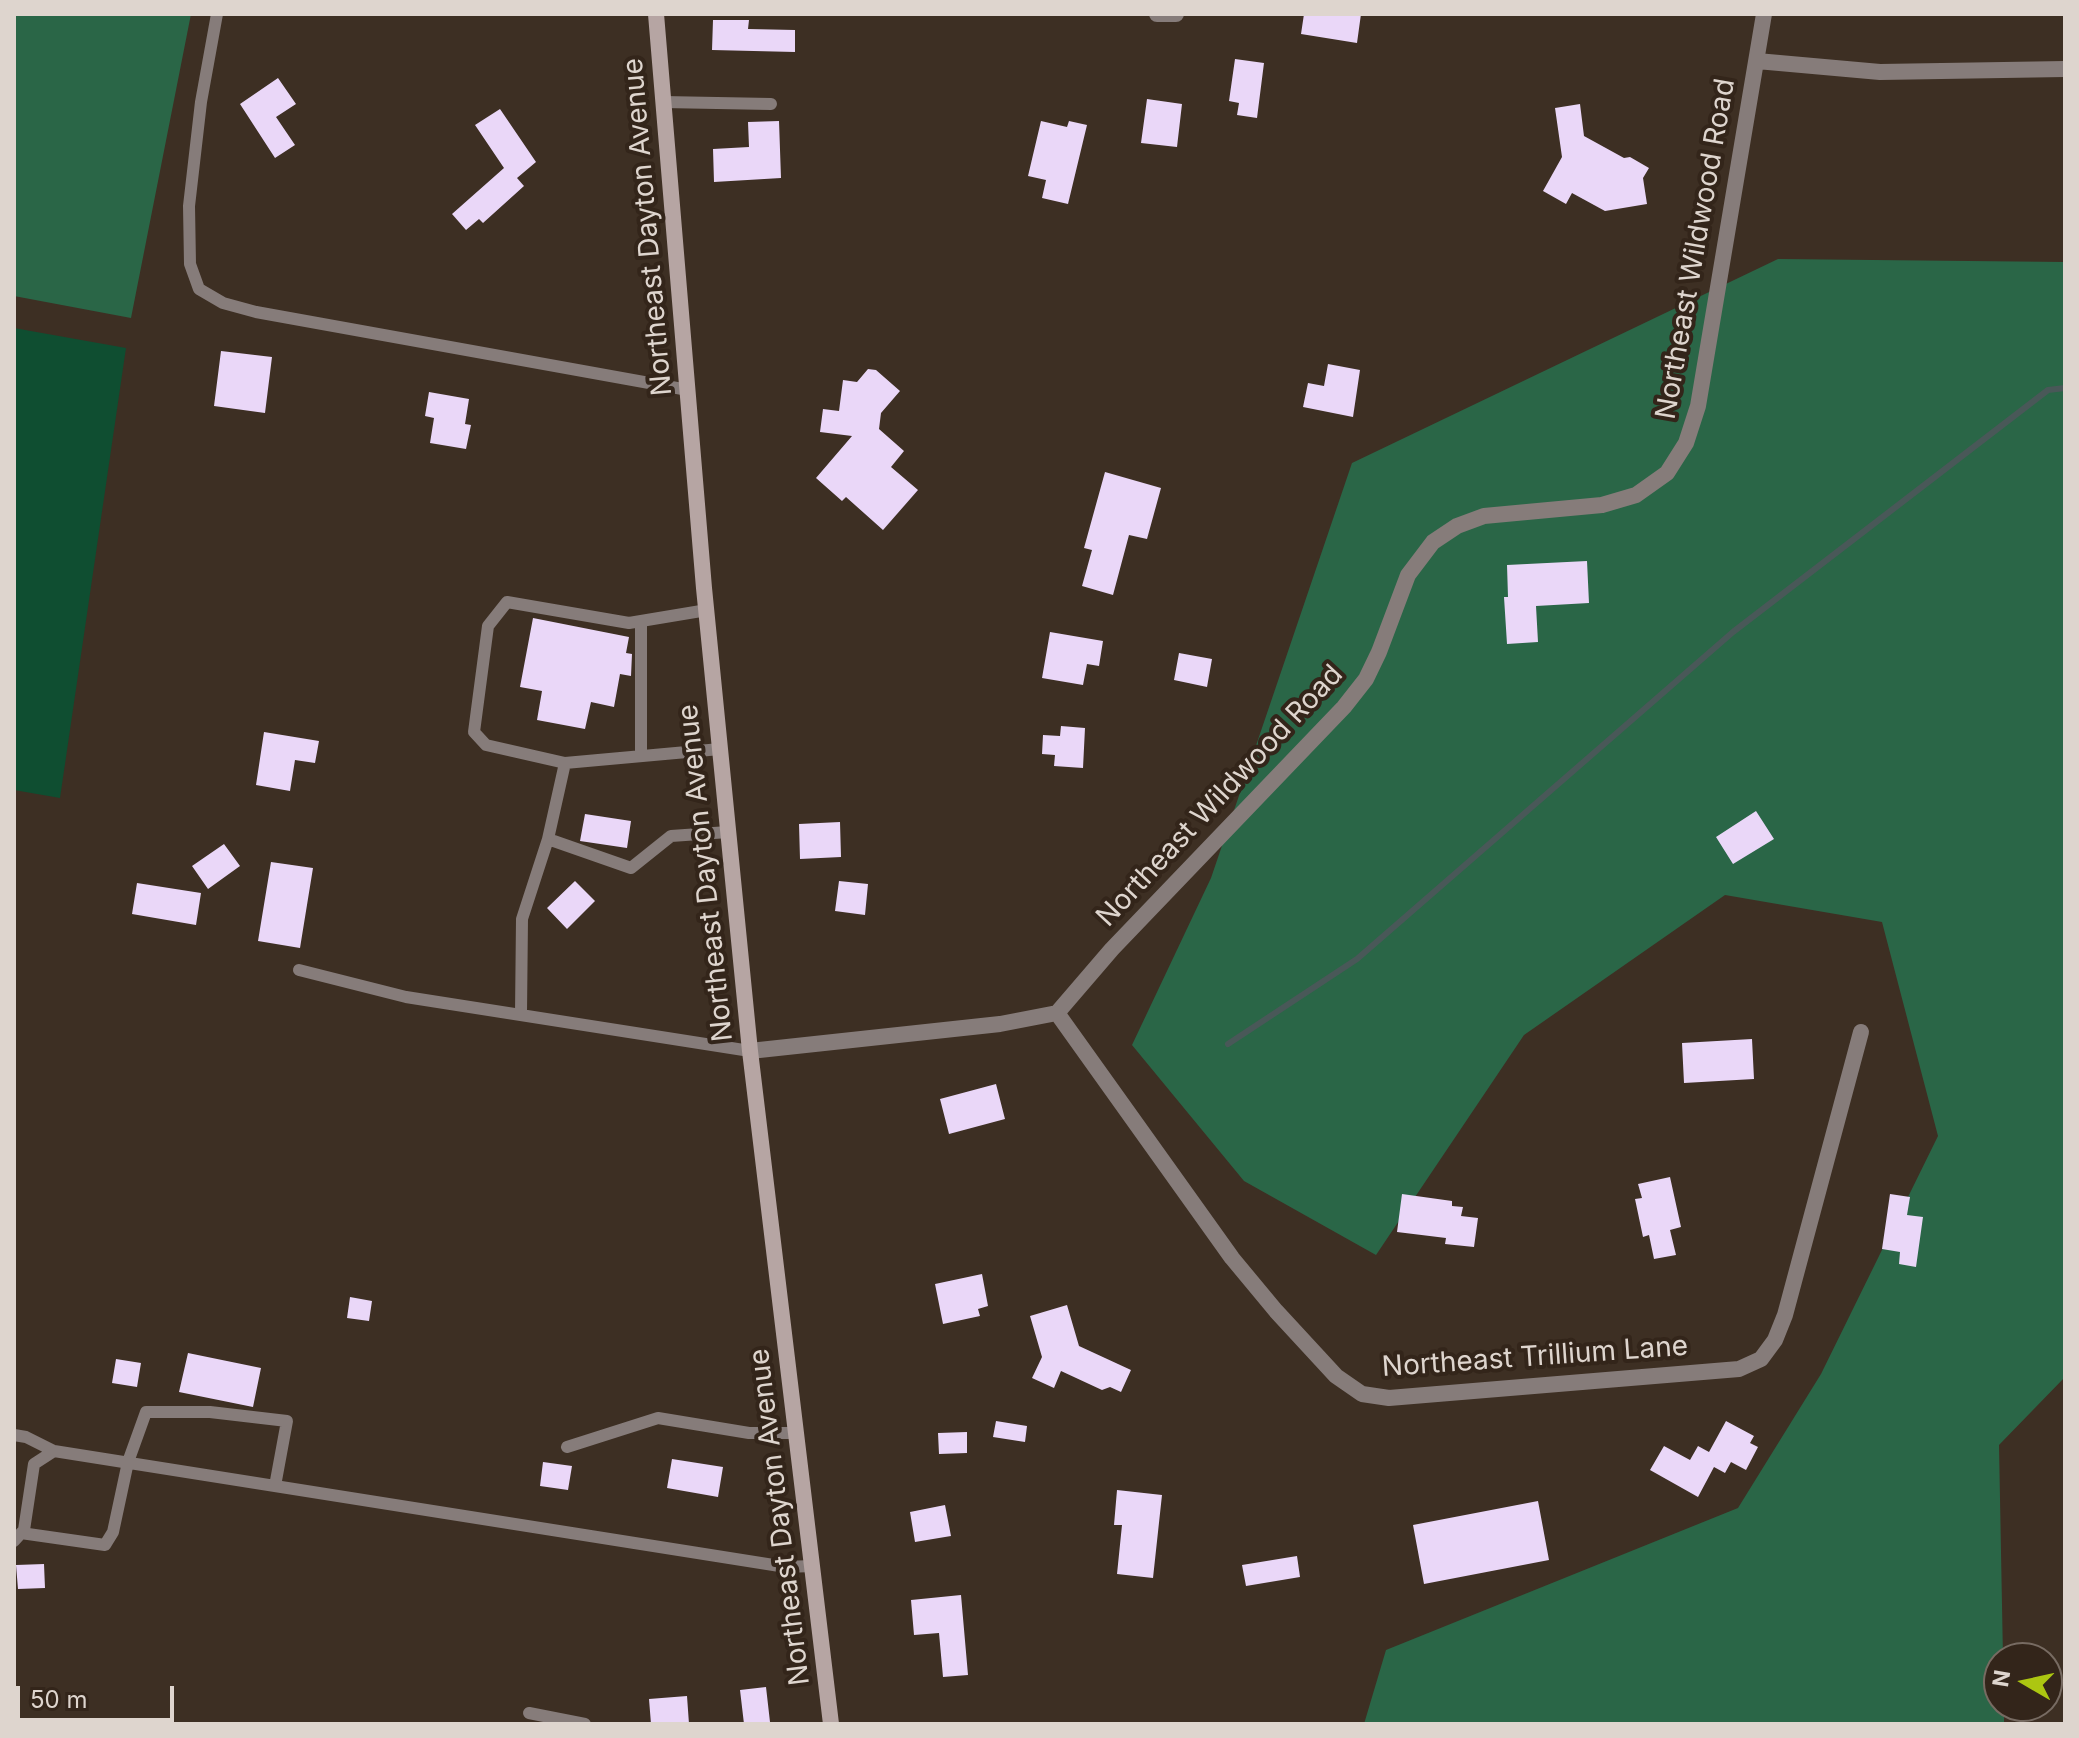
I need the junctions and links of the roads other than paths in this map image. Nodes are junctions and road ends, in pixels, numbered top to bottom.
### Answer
1 (217, 14) edge
2 (656, 14) edge
3 (1157, 14) edge
4 (1176, 14) edge
5 (1764, 14) edge
6 (1757, 61) junction
7 (2065, 69) edge
8 (663, 102) junction
9 (771, 104) dead end
10 (688, 390) junction
11 (707, 610) junction
12 (641, 621) junction
13 (720, 749) junction
14 (641, 756) junction
15 (565, 763) junction
16 (728, 832) junction
17 (548, 839) junction
18 (299, 970) dead end
19 (521, 1013) junction
20 (1057, 1013) junction
21 (1861, 1032) dead end
22 (750, 1051) junction
23 (796, 1433) junction
24 (14, 1435) edge
25 (567, 1447) dead end
26 (54, 1451) junction
27 (128, 1462) junction
28 (275, 1486) junction
29 (18, 1537) edge
30 (812, 1566) junction
31 (529, 1713) dead end
32 (585, 1724) edge
33 (831, 1724) edge

1 - 10 lane
2 - 8 street, Northeast Dayton Avenue
3 - 4 street
5 - 6 street, Northeast Wildwood Road
6 - 7 street
6 - 20 street, Northeast Wildwood Road
8 - 9 lane
8 - 10 street, Northeast Dayton Avenue
10 - 11 street, Northeast Dayton Avenue
11 - 12 lane
11 - 13 street, Northeast Dayton Avenue
12 - 14 lane
12 - 15 lane
13 - 14 lane
13 - 16 street, Northeast Dayton Avenue
14 - 15 lane
15 - 17 lane
16 - 17 lane
16 - 22 street, Northeast Dayton Avenue
17 - 19 lane
18 - 19 lane
19 - 22 lane
20 - 21 street, Northeast Trillium Lane
20 - 22 street
22 - 23 street, Northeast Dayton Avenue
23 - 25 lane
23 - 30 street, Northeast Dayton Avenue
24 - 26 lane
26 - 27 lane
26 - 29 lane
27 - 28 lane
27 - 28 lane
27 - 29 lane
28 - 30 lane
30 - 33 street, Northeast Dayton Avenue
31 - 32 lane

